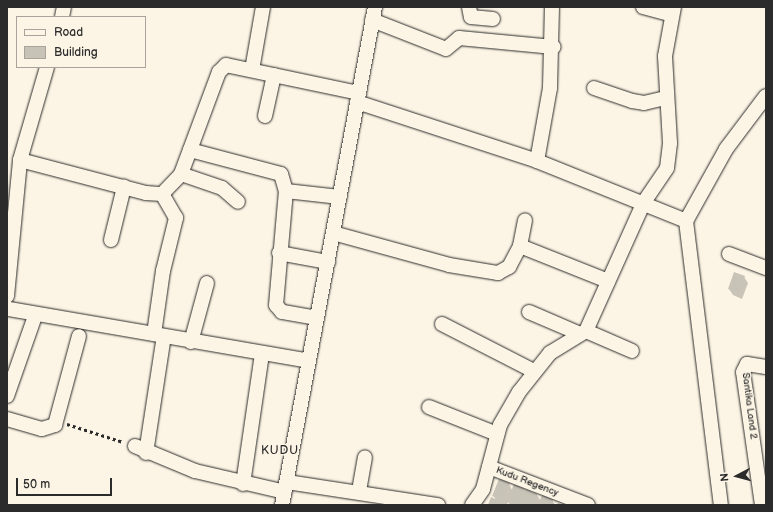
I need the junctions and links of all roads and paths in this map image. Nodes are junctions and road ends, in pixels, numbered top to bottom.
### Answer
1 (263, 7) edge
2 (552, 7) edge
3 (643, 7) edge
4 (673, 11) edge
5 (470, 12) edge
6 (373, 14) edge
7 (493, 19) dead end
8 (472, 38) junction
9 (554, 47) junction
10 (48, 68) edge
11 (252, 70) junction
12 (274, 75) junction
13 (594, 88) dead end
14 (766, 96) edge
15 (358, 97) junction
16 (665, 98) junction
17 (265, 116) dead end
18 (190, 150) junction
19 (20, 160) junction
20 (537, 161) junction
21 (181, 174) junction
22 (124, 187) junction
23 (286, 191) junction
24 (162, 194) junction
25 (340, 197) junction
26 (238, 202) dead end
27 (644, 202) junction
28 (525, 220) dead end
29 (686, 221) junction
30 (333, 233) junction
31 (111, 240) dead end
32 (520, 246) junction
33 (279, 252) junction
34 (729, 254) dead end
35 (328, 262) junction
36 (766, 268) edge
37 (608, 281) junction
38 (207, 283) dead end
39 (8, 305) edge
40 (529, 312) dead end
41 (35, 316) junction
42 (317, 318) junction
43 (442, 324) dead end
44 (582, 332) junction
45 (159, 335) junction
46 (80, 336) dead end
47 (191, 342) junction
48 (632, 351) dead end
49 (262, 354) junction
50 (309, 361) junction
51 (766, 367) edge
52 (534, 371) junction
53 (7, 396) edge
54 (429, 407) dead end
55 (7, 419) edge
56 (58, 421) junction
57 (498, 434) junction
58 (140, 450) junction
59 (365, 458) dead end
60 (489, 467) junction
61 (766, 479) edge
62 (243, 484) junction
63 (360, 491) junction
64 (285, 493) edge
65 (761, 499) edge
66 (438, 505) edge
67 (472, 505) edge
68 (588, 505) edge
69 (722, 505) edge

1 - 11 street
2 - 9 street
3 - 4 street
4 - 16 street
5 - 7 street
5 - 8 street
6 - 8 street
6 - 15 street
8 - 9 street
9 - 20 street
10 - 19 street
11 - 12 street
11 - 18 street
12 - 15 street
12 - 17 street
13 - 16 street
14 - 29 street
15 - 20 street
15 - 25 street
16 - 27 street
18 - 21 street
18 - 23 street
19 - 22 street
19 - 39 street
20 - 27 street
21 - 24 street
21 - 26 street
22 - 24 street
22 - 31 street
23 - 25 street
23 - 33 street
24 - 45 street
25 - 30 street
27 - 29 street
27 - 37 street
28 - 32 street
29 - 69 street
30 - 32 street
30 - 35 street
32 - 37 street
33 - 35 street
33 - 42 street
34 - 36 street
35 - 42 street
37 - 44 street
38 - 47 street
39 - 41 street
40 - 44 street
41 - 45 street
41 - 53 street
42 - 50 street
43 - 52 street
44 - 48 street
44 - 52 street
45 - 47 street
45 - 58 street
46 - 56 street
47 - 49 street
49 - 50 street
49 - 62 street
50 - 64 street
51 - 65 street, Santika Land 2
52 - 57 street
54 - 57 street
55 - 56 street
56 - 58 path
57 - 60 street
58 - 62 street
59 - 63 street
60 - 67 street
60 - 68 street, Kudu Regency
61 - 65 street, Santika Land 2
62 - 64 street
63 - 64 street
63 - 66 street

